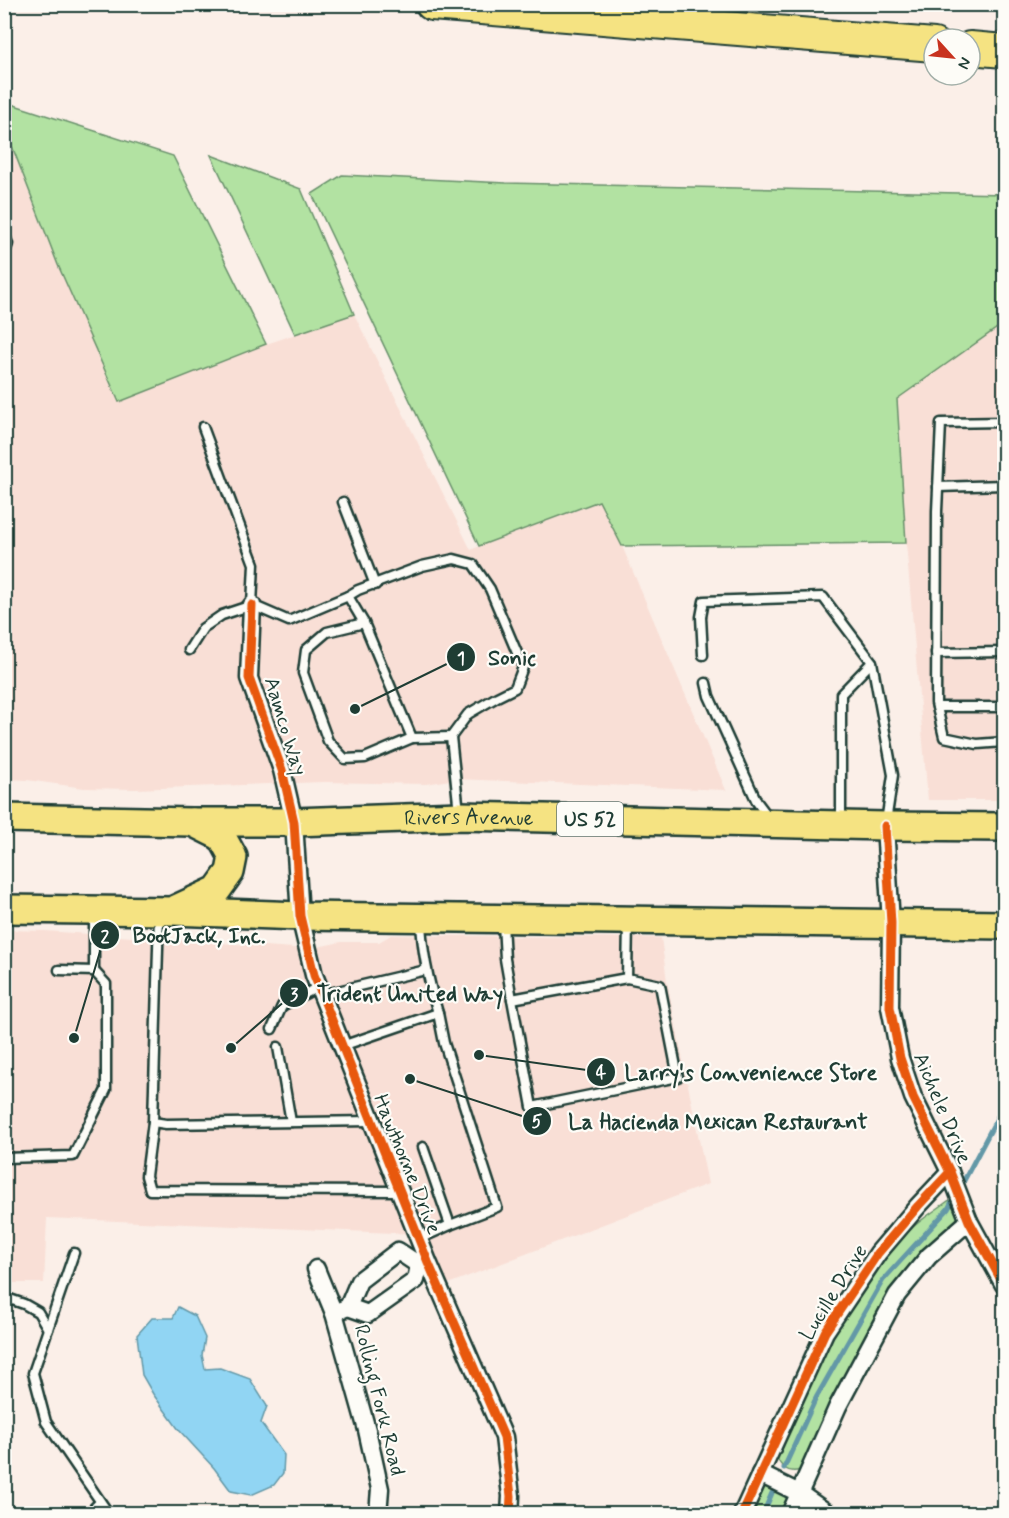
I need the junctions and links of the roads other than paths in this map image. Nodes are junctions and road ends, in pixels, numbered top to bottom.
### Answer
1 (432, 4) edge
2 (922, 44) edge
3 (982, 49) edge
4 (1005, 51) edge
5 (4, 233) edge
6 (4, 254) edge
7 (1005, 422) edge
8 (203, 427) dead end
9 (1005, 485) edge
10 (938, 487) junction
11 (343, 501) dead end
12 (375, 585) junction
13 (348, 596) junction
14 (252, 605) junction
15 (364, 623) junction
16 (189, 650) dead end
17 (1005, 652) edge
18 (936, 653) junction
19 (703, 655) dead end
20 (872, 662) junction
21 (706, 683) dead end
22 (937, 707) junction
23 (1005, 707) edge
24 (451, 737) junction
25 (412, 738) junction
26 (1005, 742) edge
27 (460, 816) junction
28 (4, 818) edge
29 (191, 822) junction
30 (294, 822) junction
31 (772, 823) junction
32 (841, 825) junction
33 (885, 826) junction
34 (1005, 826) edge
35 (4, 909) edge
36 (94, 910) junction
37 (165, 911) junction
38 (300, 916) junction
39 (422, 918) junction
40 (503, 919) junction
41 (628, 920) junction
42 (891, 924) junction
43 (1005, 925) edge
44 (59, 970) dead end
45 (426, 970) junction
46 (94, 971) junction
47 (627, 978) junction
48 (320, 991) junction
49 (512, 999) junction
50 (438, 1013) junction
51 (272, 1029) dead end
52 (342, 1046) junction
53 (278, 1047) dead end
54 (372, 1121) junction
55 (153, 1122) junction
56 (291, 1122) junction
57 (423, 1147) dead end
58 (4, 1158) edge
59 (951, 1172) junction
60 (399, 1191) junction
61 (969, 1221) junction
62 (450, 1225) junction
63 (419, 1239) junction
64 (74, 1253) dead end
65 (423, 1263) junction
66 (316, 1269) dead end
67 (1005, 1285) edge
68 (4, 1297) edge
69 (341, 1310) junction
70 (48, 1329) junction
71 (760, 1474) junction
72 (799, 1493) junction
73 (100, 1502) junction
74 (88, 1514) edge
75 (109, 1514) edge
76 (378, 1514) edge
77 (510, 1514) edge
78 (742, 1514) edge
79 (790, 1514) edge
80 (829, 1514) edge

1 - 2 highway
3 - 4 highway
5 - 6 lane
7 - 10 lane
8 - 14 lane
9 - 10 lane
10 - 18 lane
11 - 12 lane
12 - 13 lane
12 - 24 lane
13 - 14 lane
13 - 15 lane
14 - 16 lane
14 - 30 street, Aamco Way
15 - 25 lane
15 - 25 lane
17 - 18 lane
18 - 22 lane
19 - 20 lane
20 - 32 lane
20 - 33 lane
21 - 31 lane
22 - 23 lane
22 - 26 lane
24 - 25 lane
24 - 27 lane
27 - 30 main road, Rivers Avenue / US 52
27 - 31 main road, Rivers Avenue / US 52
28 - 29 main road, Rivers Avenue / US 52
29 - 30 main road, Rivers Avenue / US 52
29 - 37 main road
30 - 38 street, Hawthorne Drive
31 - 32 main road, Rivers Avenue / US 52
32 - 33 main road, Rivers Avenue / US 52
33 - 34 main road, Rivers Avenue / US 52
33 - 42 street, Aichele Drive
35 - 36 main road
36 - 37 main road
36 - 46 lane
37 - 38 main road
37 - 55 lane
38 - 39 main road
38 - 48 street, Hawthorne Drive
39 - 40 main road
39 - 45 lane
40 - 41 main road
40 - 49 lane
41 - 42 main road
41 - 47 lane
42 - 43 main road
42 - 59 street, Aichele Drive
44 - 46 lane
45 - 48 lane
45 - 50 lane
46 - 58 lane
47 - 49 lane
47 - 49 lane
48 - 51 lane
48 - 52 street, Hawthorne Drive
50 - 52 lane
50 - 62 lane
52 - 54 street, Hawthorne Drive
53 - 56 lane
54 - 56 lane
54 - 60 street, Hawthorne Drive
55 - 56 lane
55 - 60 lane
57 - 62 lane
59 - 61 street, Aichele Drive
59 - 71 street, Lucille Drive
60 - 63 street, Hawthorne Drive
61 - 67 street, Aichele Drive
61 - 72 street
62 - 63 lane
63 - 65 street, Hawthorne Drive
64 - 70 lane
65 - 69 street, Rolling Fork Road
65 - 69 street, Rolling Fork Road
65 - 77 street, Hawthorne Drive
66 - 69 street
68 - 70 lane
69 - 76 street, Rolling Fork Road
70 - 73 lane
71 - 72 street
71 - 78 street, Lucille Drive
72 - 79 street
72 - 80 street
73 - 74 lane
73 - 75 lane

